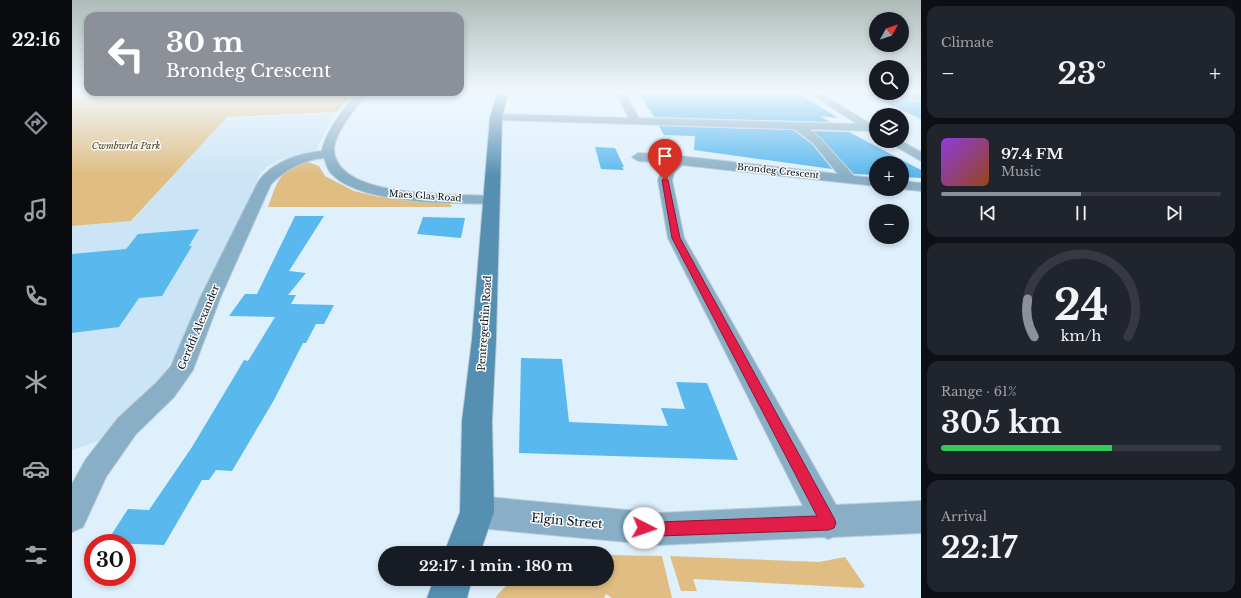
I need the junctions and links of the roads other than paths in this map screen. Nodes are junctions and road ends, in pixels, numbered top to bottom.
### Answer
1 (342, 120) edge
2 (496, 120) edge
3 (631, 120) edge
4 (635, 120) joint
5 (857, 120) edge
6 (796, 125) junction
7 (869, 128) edge
8 (869, 130) edge
9 (904, 148) edge
10 (328, 154) junction
11 (638, 157) dead end
12 (921, 158) edge
13 (679, 161) junction
14 (849, 178) junction
15 (869, 181) edge
16 (909, 186) edge
17 (921, 187) edge
18 (492, 200) junction
19 (477, 512) junction
20 (72, 516) edge
21 (921, 517) edge
22 (828, 523) junction
23 (465, 546) edge
24 (451, 586) edge
25 (447, 598) edge

1 - 10 street
2 - 18 street, Pentregethin Road
3 - 4 street
4 - 6 street
5 - 7 street
6 - 8 street
6 - 14 street
9 - 12 street
10 - 18 street, Maes Glas Road
10 - 20 street, Gerddi Alexander
11 - 13 street, Brondeg Crescent
13 - 14 street, Brondeg Crescent
13 - 22 street
14 - 15 street, Brondeg Crescent
16 - 17 street
18 - 19 street, Pentregethin Road
19 - 22 street, Elgin Street
19 - 23 street, Pentregethin Road
21 - 22 street, Elgin Street
24 - 25 street

